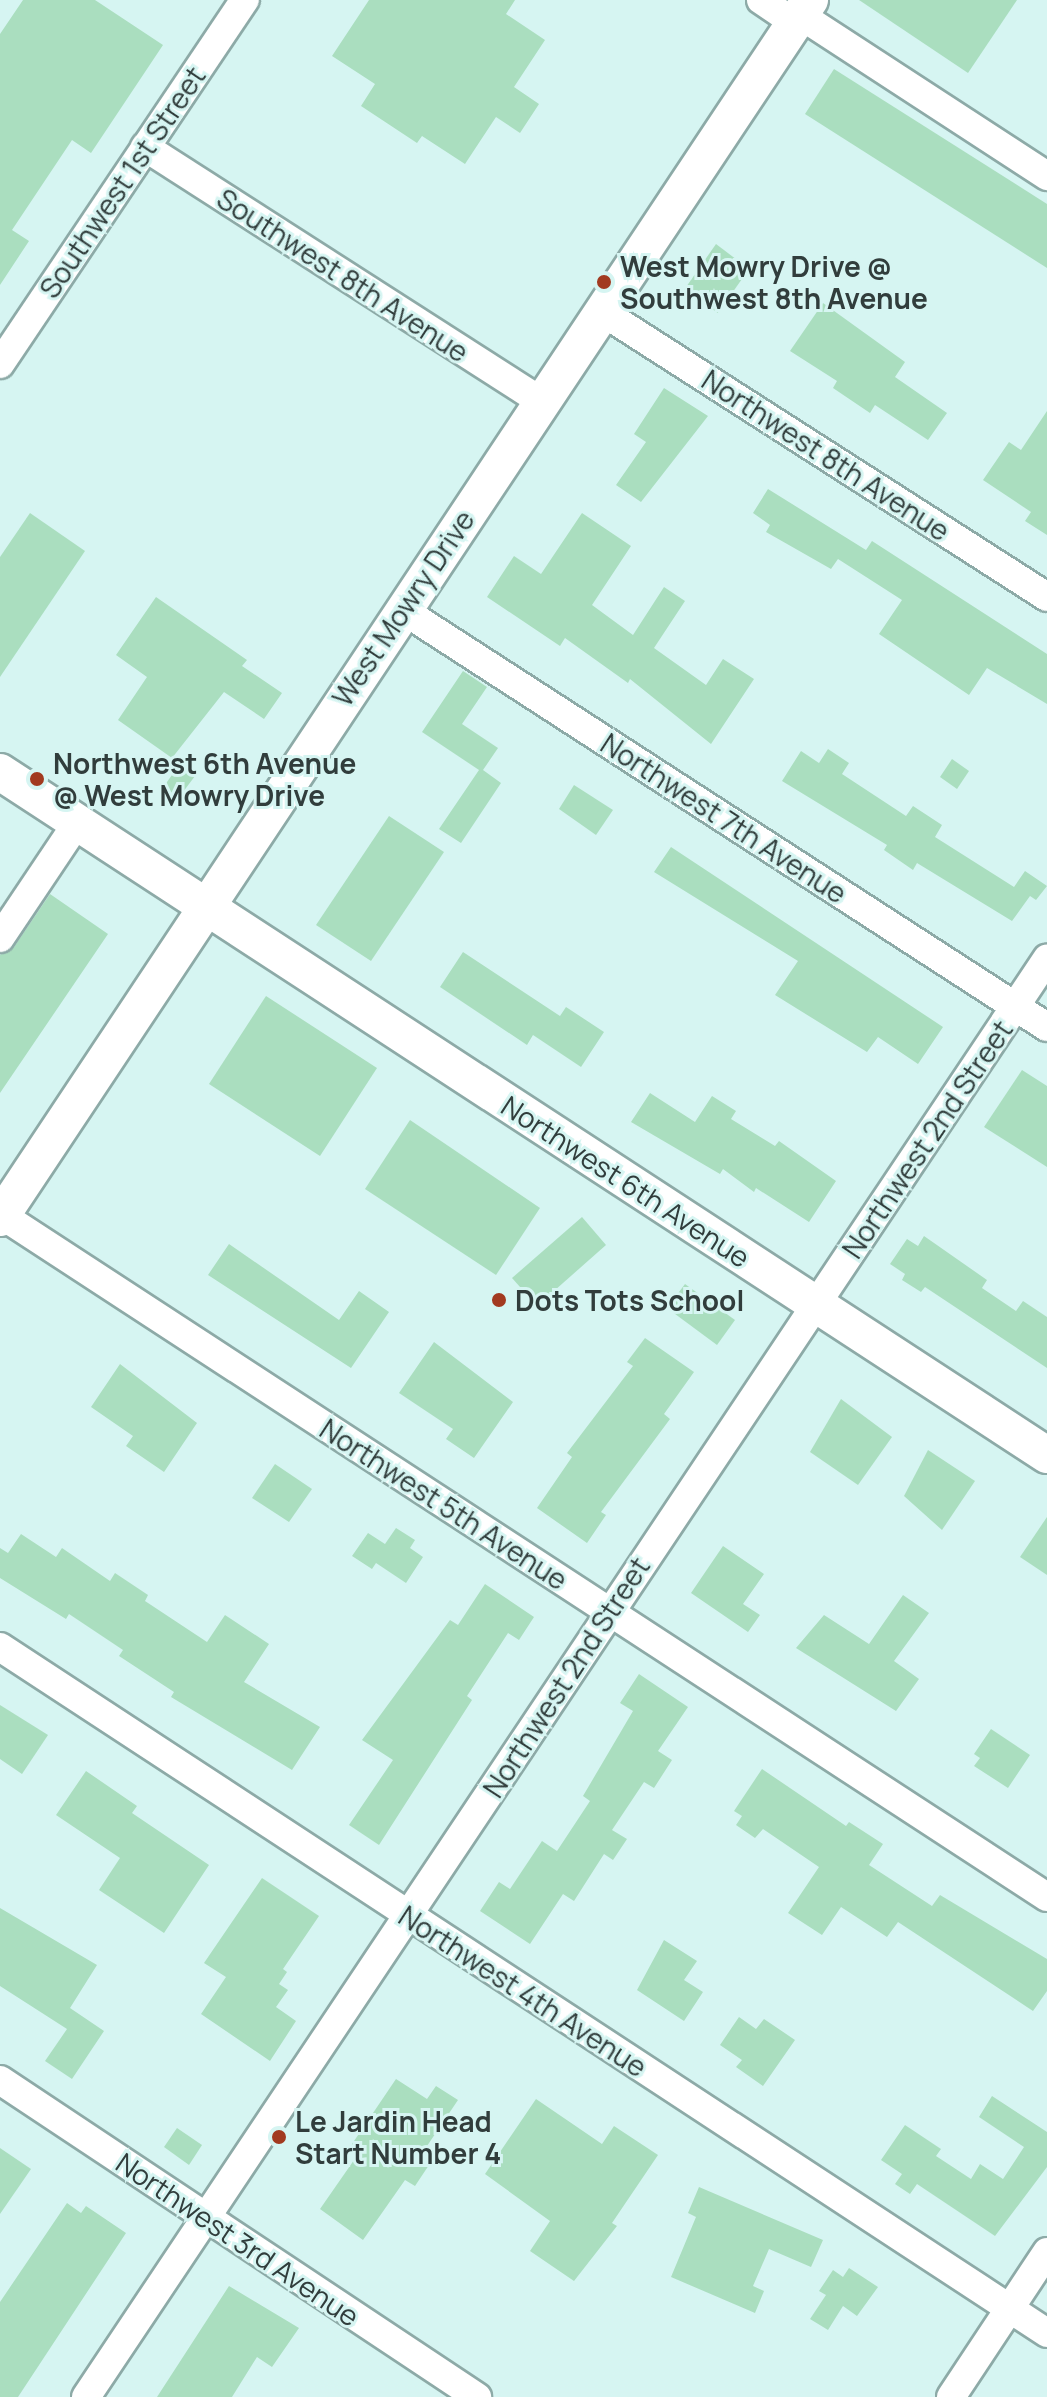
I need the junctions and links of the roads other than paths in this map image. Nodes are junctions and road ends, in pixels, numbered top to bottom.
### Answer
1 (245, 0) edge
2 (761, 0) edge
3 (802, 13) edge
4 (145, 147) junction
5 (1047, 176) edge
6 (604, 313) junction
7 (0, 364) edge
8 (542, 402) junction
9 (1047, 597) edge
10 (401, 609) junction
11 (0, 772) edge
12 (77, 823) junction
13 (205, 907) junction
14 (0, 938) edge
15 (1047, 959) edge
16 (1015, 1007) junction
17 (1047, 1027) edge
18 (1, 1216) edge
19 (816, 1304) junction
20 (1047, 1455) edge
21 (607, 1612) junction
22 (0, 1647) edge
23 (1047, 1897) edge
24 (409, 1917) junction
25 (0, 2080) edge
26 (207, 2219) junction
27 (1047, 2252) edge
28 (1010, 2309) junction
29 (1047, 2333) edge
30 (86, 2397) edge
31 (477, 2397) edge
32 (951, 2397) edge

1 - 4 street, Southwest 1st Street
2 - 3 street
3 - 5 street
3 - 6 street, West Mowry Drive
4 - 7 street, Southwest 1st Street
4 - 8 street, Southwest 8th Avenue
6 - 8 street, West Mowry Drive
6 - 9 street, Northwest 8th Avenue
8 - 10 street, West Mowry Drive
10 - 13 street, West Mowry Drive
10 - 16 street, Northwest 7th Avenue
11 - 12 street, Northwest 6th Avenue
12 - 13 street, Northwest 6th Avenue
12 - 14 street
13 - 18 street, West Mowry Drive
13 - 19 street, Northwest 6th Avenue
15 - 16 street, Northwest 2nd Street
16 - 17 street, Northwest 7th Avenue
16 - 19 street, Northwest 2nd Street
18 - 21 street, Northwest 5th Avenue
19 - 20 street, Northwest 6th Avenue
19 - 21 street, Northwest 2nd Street
21 - 23 street, Northwest 5th Avenue
21 - 24 street, Northwest 2nd Street
22 - 24 street, Northwest 4th Avenue
24 - 26 street, Northwest 2nd Street
24 - 28 street, Northwest 4th Avenue
25 - 26 street, Northwest 3rd Avenue
26 - 30 street, Northwest 2nd Street
26 - 31 street, Northwest 3rd Avenue
27 - 28 street
28 - 29 street, Northwest 4th Avenue
28 - 32 street

